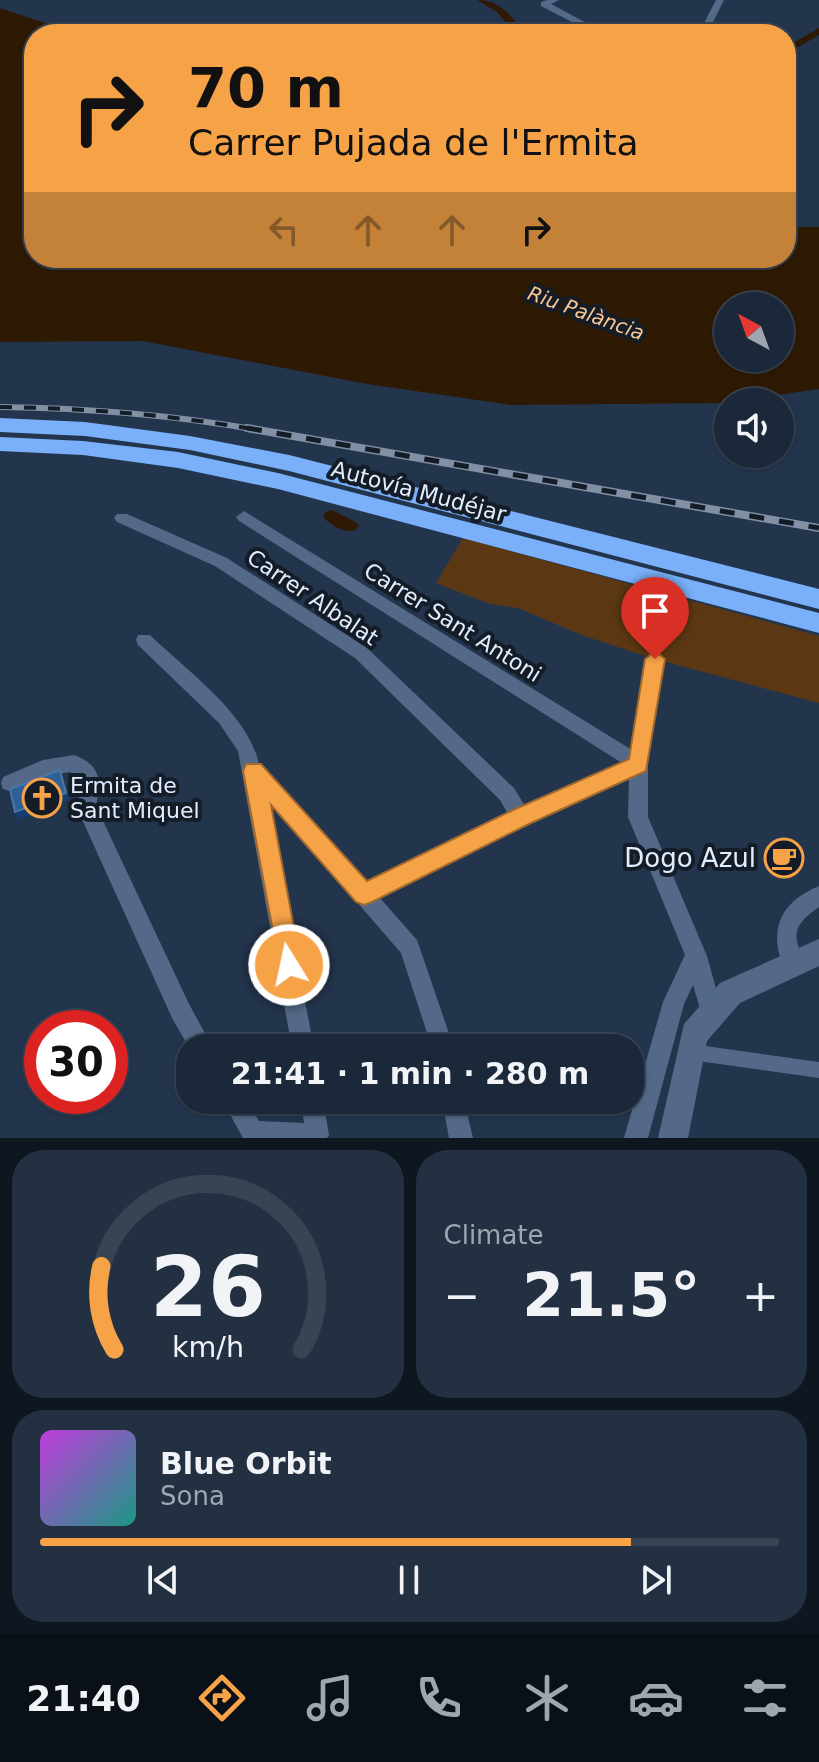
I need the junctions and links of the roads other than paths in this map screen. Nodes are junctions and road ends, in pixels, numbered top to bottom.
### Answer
1 (555, 0) edge
2 (720, 0) edge
3 (583, 24) edge
4 (708, 24) edge
5 (0, 425) edge
6 (0, 444) edge
7 (244, 517) dead end
8 (122, 518) dead end
9 (819, 599) edge
10 (819, 623) edge
11 (144, 640) dead end
12 (655, 659) dead end
13 (639, 764) junction
14 (253, 771) junction
15 (10, 783) dead end
16 (521, 817) junction
17 (364, 894) junction
18 (819, 896) edge
19 (819, 952) edge
20 (696, 956) junction
21 (792, 964) junction
22 (712, 1014) junction
23 (194, 1034) edge
24 (300, 1034) edge
25 (438, 1034) edge
26 (691, 1052) junction
27 (819, 1070) edge
28 (242, 1114) edge
29 (314, 1114) edge
30 (456, 1114) edge
31 (461, 1138) edge
32 (636, 1138) edge
33 (673, 1138) edge

1 - 3 street
2 - 4 street
5 - 9 highway, Autovía Mudéjar
6 - 10 highway, Autovía Mudéjar
7 - 13 street, Carrer Sant Antoni
8 - 16 street, Carrer Albalat
11 - 14 street
12 - 13 street
13 - 16 street
13 - 20 street
14 - 17 street
14 - 24 street
15 - 23 street
16 - 17 street
17 - 25 street
18 - 21 street
19 - 21 street
20 - 22 street
20 - 32 street
21 - 22 street
22 - 26 street
26 - 27 street
26 - 33 street
28 - 29 street
30 - 31 street

